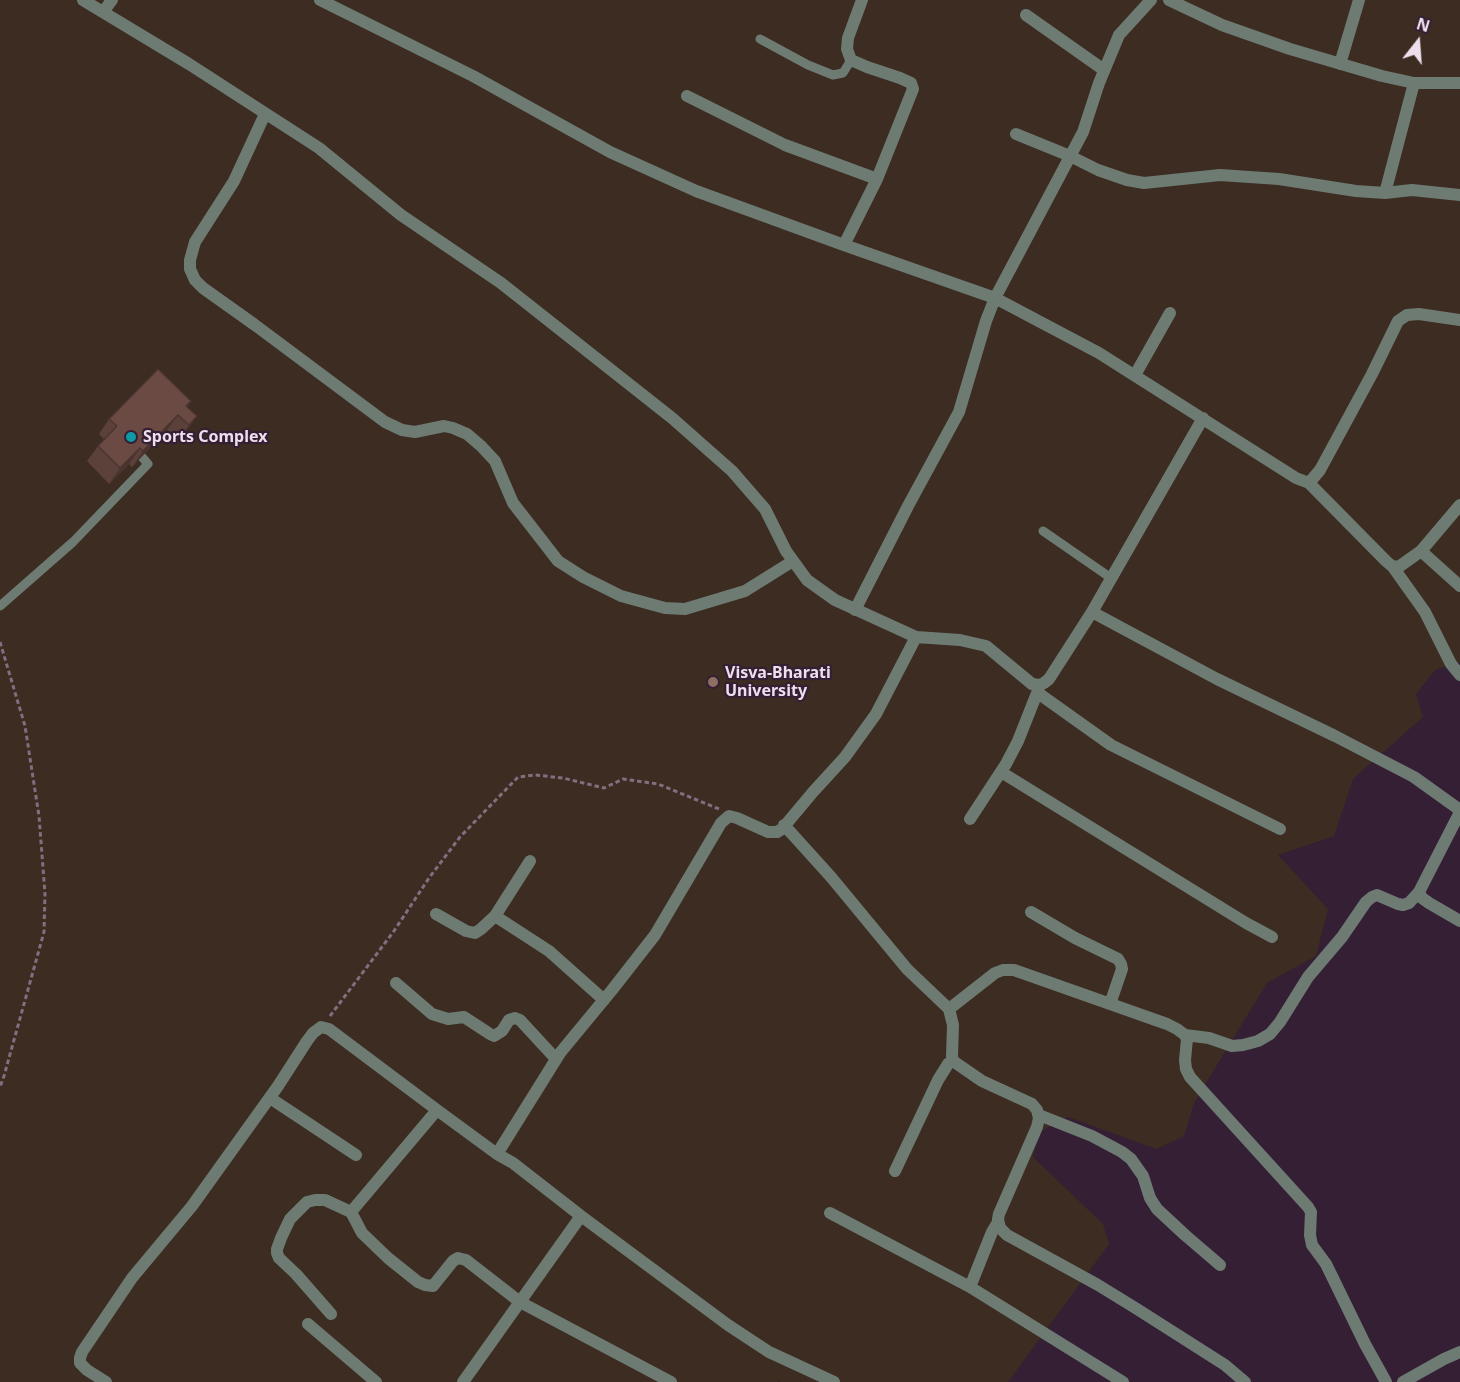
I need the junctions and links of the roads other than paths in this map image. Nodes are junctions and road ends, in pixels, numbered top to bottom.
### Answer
1 (83, 0) edge
2 (112, 0) edge
3 (320, 0) edge
4 (862, 0) edge
5 (1151, 0) edge
6 (1169, 0) edge
7 (1359, 0) edge
8 (104, 12) junction
9 (1026, 15) dead end
10 (760, 39) dead end
11 (850, 60) junction
12 (1340, 64) junction
13 (1104, 70) junction
14 (1414, 83) junction
15 (1460, 83) edge
16 (687, 96) dead end
17 (265, 114) junction
18 (1016, 134) dead end
19 (1070, 156) junction
20 (877, 179) junction
21 (1385, 193) junction
22 (1460, 195) edge
23 (844, 245) junction
24 (995, 298) junction
25 (1170, 313) dead end
26 (1460, 320) edge
27 (1136, 375) junction
28 (1203, 418) junction
29 (142, 457) edge
30 (1309, 483) junction
31 (1460, 505) edge
32 (1043, 531) dead end
33 (1421, 551) junction
34 (794, 561) junction
35 (1393, 567) junction
36 (1111, 578) junction
37 (1460, 586) edge
38 (0, 606) edge
39 (855, 610) junction
40 (1092, 612) junction
41 (916, 637) junction
42 (1460, 675) edge
43 (1039, 689) junction
44 (1000, 772) junction
45 (1460, 811) edge
46 (970, 819) dead end
47 (784, 825) junction
48 (1280, 829) dead end
49 (530, 861) dead end
50 (1419, 892) junction
51 (1031, 912) dead end
52 (436, 914) dead end
53 (495, 916) junction
54 (1460, 921) edge
55 (1272, 937) dead end
56 (396, 983) dead end
57 (604, 1000) junction
58 (1110, 1004) junction
59 (949, 1010) junction
60 (1185, 1035) junction
61 (556, 1059) junction
62 (953, 1061) junction
63 (270, 1098) junction
64 (437, 1110) junction
65 (1039, 1115) junction
66 (497, 1154) junction
67 (356, 1155) dead end
68 (895, 1172) dead end
69 (351, 1212) junction
70 (830, 1213) dead end
71 (581, 1216) junction
72 (998, 1222) junction
73 (1220, 1265) dead end
74 (970, 1287) junction
75 (520, 1302) junction
76 (331, 1314) dead end
77 (308, 1324) dead end
78 (1460, 1352) edge
79 (106, 1382) edge
80 (376, 1382) edge
81 (463, 1382) edge
82 (671, 1382) edge
83 (834, 1382) edge
84 (1123, 1382) edge
85 (1245, 1382) edge
86 (1386, 1382) edge
87 (1403, 1382) edge

1 - 8 street
2 - 8 street
3 - 23 street
4 - 11 street
5 - 13 street
6 - 12 street
7 - 12 street
8 - 17 street
9 - 13 street
10 - 11 lane
11 - 20 street
12 - 14 street
13 - 19 street
14 - 15 street
14 - 21 street
16 - 20 street
17 - 34 street
17 - 34 street
18 - 19 street
19 - 21 street
19 - 24 street
20 - 23 street
21 - 22 street
23 - 24 street
24 - 27 street
24 - 39 street
25 - 27 street
26 - 30 street
27 - 28 street
28 - 30 street
28 - 36 street
29 - 38 lane
30 - 35 street
31 - 33 street
32 - 36 lane
33 - 35 street
33 - 37 street
34 - 39 street
35 - 42 street
36 - 40 street
39 - 41 street
40 - 43 street
40 - 45 street
41 - 43 street
41 - 47 street
43 - 44 street
43 - 48 street
44 - 46 street
44 - 55 street
45 - 50 street
47 - 57 street
47 - 59 street
49 - 53 street
50 - 54 street
50 - 60 street
51 - 58 street
52 - 53 street
53 - 57 street
56 - 61 street
57 - 61 street
58 - 59 street
58 - 60 street
59 - 62 street
60 - 86 street
61 - 66 street
62 - 65 street
62 - 68 street
63 - 64 street
63 - 67 street
63 - 79 street
64 - 66 street
64 - 69 street
65 - 72 street
65 - 73 street
66 - 71 street
69 - 75 street
69 - 76 street
70 - 74 street
71 - 75 street
71 - 83 street
72 - 74 street
72 - 85 street
74 - 84 street
75 - 81 street
75 - 82 street
77 - 80 street
78 - 87 street

